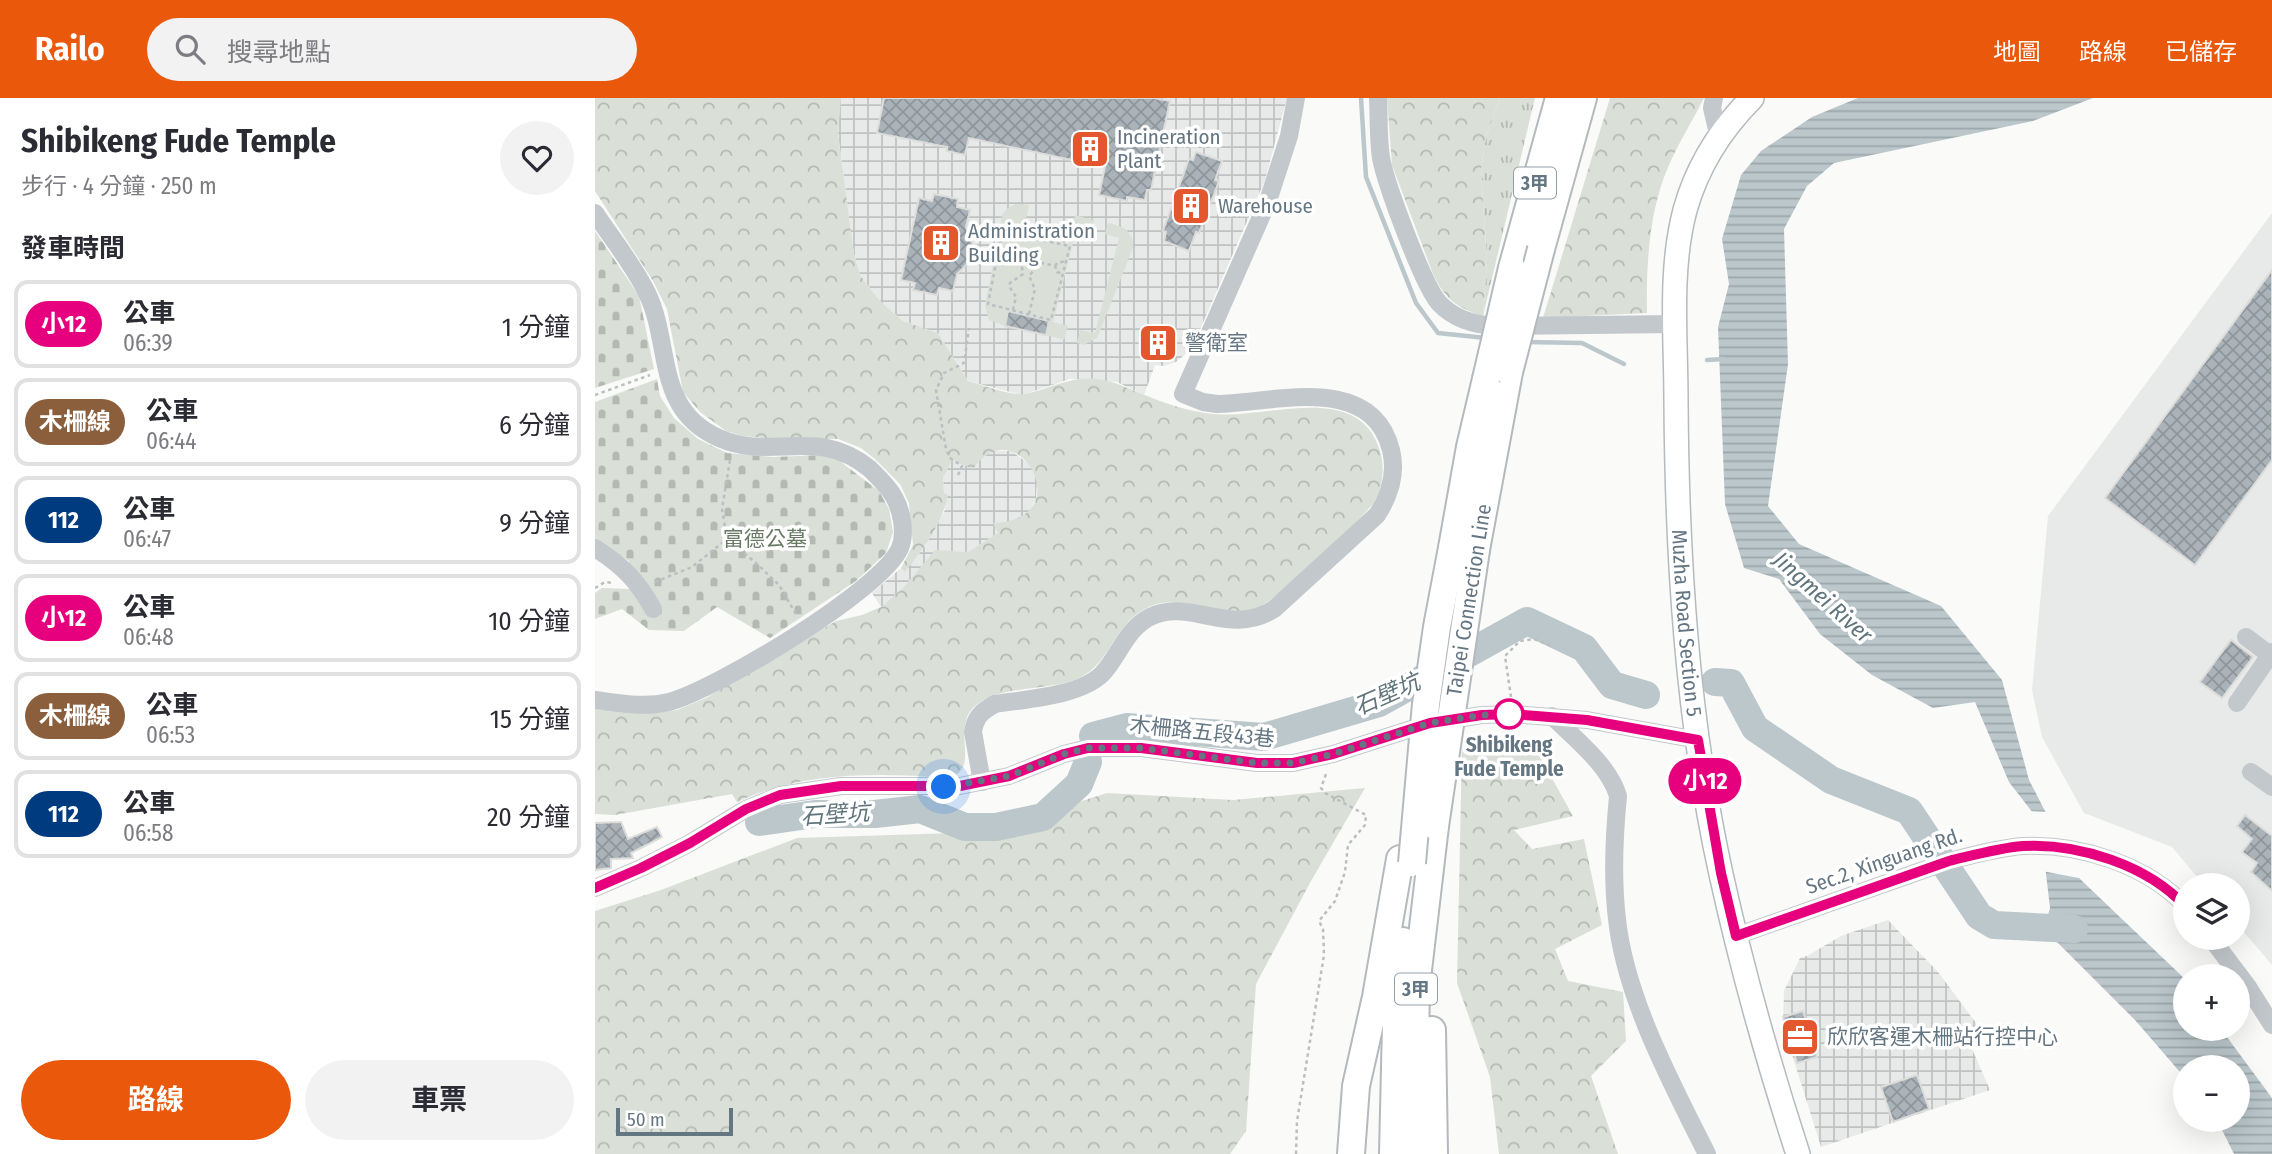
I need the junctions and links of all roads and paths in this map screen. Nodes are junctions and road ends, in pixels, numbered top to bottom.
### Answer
1 (1296, 98) edge
2 (1378, 98) edge
3 (1559, 98) edge
4 (1583, 98) edge
5 (1714, 98) edge
6 (1752, 98) edge
7 (1719, 138) junction
8 (595, 213) edge
9 (999, 246) junction
10 (974, 253) dead end
11 (1006, 255) junction
12 (997, 259) junction
13 (1027, 260) junction
14 (1032, 261) junction
15 (1066, 261) junction
16 (1055, 266) junction
17 (1023, 274) junction
18 (1063, 274) junction
19 (1030, 276) junction
20 (1013, 310) junction
21 (1029, 314) junction
22 (1676, 324) junction
23 (969, 328) dead end
24 (666, 369) junction
25 (1497, 376) junction
26 (595, 395) edge
27 (733, 443) junction
28 (958, 475) dead end
29 (727, 540) junction
30 (595, 548) edge
31 (1464, 549) junction
32 (640, 585) junction
33 (653, 609) dead end
34 (805, 629) junction
35 (2246, 637) dead end
36 (1555, 647) dead end
37 (2271, 653) edge
38 (595, 700) edge
39 (2237, 703) dead end
40 (1513, 714) junction
41 (1552, 716) junction
42 (1698, 740) junction
43 (1333, 754) junction
44 (2251, 772) dead end
45 (982, 782) junction
46 (2272, 787) edge
47 (1414, 862) junction
48 (595, 888) edge
49 (2173, 896) edge
50 (1736, 936) junction
51 (2220, 950) edge
52 (2231, 964) edge
53 (2250, 989) edge
54 (2250, 990) edge
55 (2272, 1010) edge
56 (2272, 1025) edge
57 (1296, 1154) edge
58 (1351, 1154) edge
59 (1393, 1154) edge
60 (1413, 1154) edge
61 (1434, 1154) edge
62 (1707, 1154) edge
63 (1798, 1154) edge

1 - 45 street
2 - 22 street
3 - 25 highway, Taipei Connection Line / 3甲, bridge
4 - 25 highway, Taipei Connection Line / 3甲, bridge
5 - 7 street
6 - 7 main road, Muzha Road Section 5
7 - 22 main road, Muzha Road Section 5
8 - 24 street
9 - 11 path
9 - 12 path
9 - 15 path
10 - 12 path
11 - 12 path
11 - 13 path
12 - 20 path
13 - 14 path
13 - 17 path
14 - 16 path
14 - 19 path
15 - 16 path
15 - 18 path
16 - 18 path
17 - 19 path
17 - 20 path
18 - 21 path
19 - 21 path
20 - 21 path
22 - 42 main road, Muzha Road Section 5
23 - 28 path
24 - 26 path
24 - 27 street
25 - 31 highway, Taipei Connection Line / 3甲
27 - 29 path
27 - 34 street
29 - 32 path
29 - 34 path
30 - 32 street
31 - 47 highway, Taipei Connection Line / 3甲, bridge
31 - 47 highway, Taipei Connection Line / 3甲, bridge
32 - 33 street
34 - 38 street
35 - 37 street
36 - 40 path
37 - 39 street
40 - 41 street, 木柵路五段43巷
40 - 43 street, 木柵路五段43巷
41 - 42 street, 木柵路五段43巷
41 - 62 street
42 - 50 main road, Muzha Road Section 5
43 - 45 street, 木柵路五段43巷
43 - 57 path
44 - 46 street
45 - 48 street, 木柵路五段43巷
47 - 58 highway
47 - 59 highway, Taipei Connection Line / 3甲
47 - 60 highway, Taipei Connection Line / 3甲
47 - 61 highway
49 - 50 street, Sec.2, Xinguang Rd.
50 - 63 main road, Muzha Road Section 5
51 - 52 street
53 - 55 street
54 - 56 street

